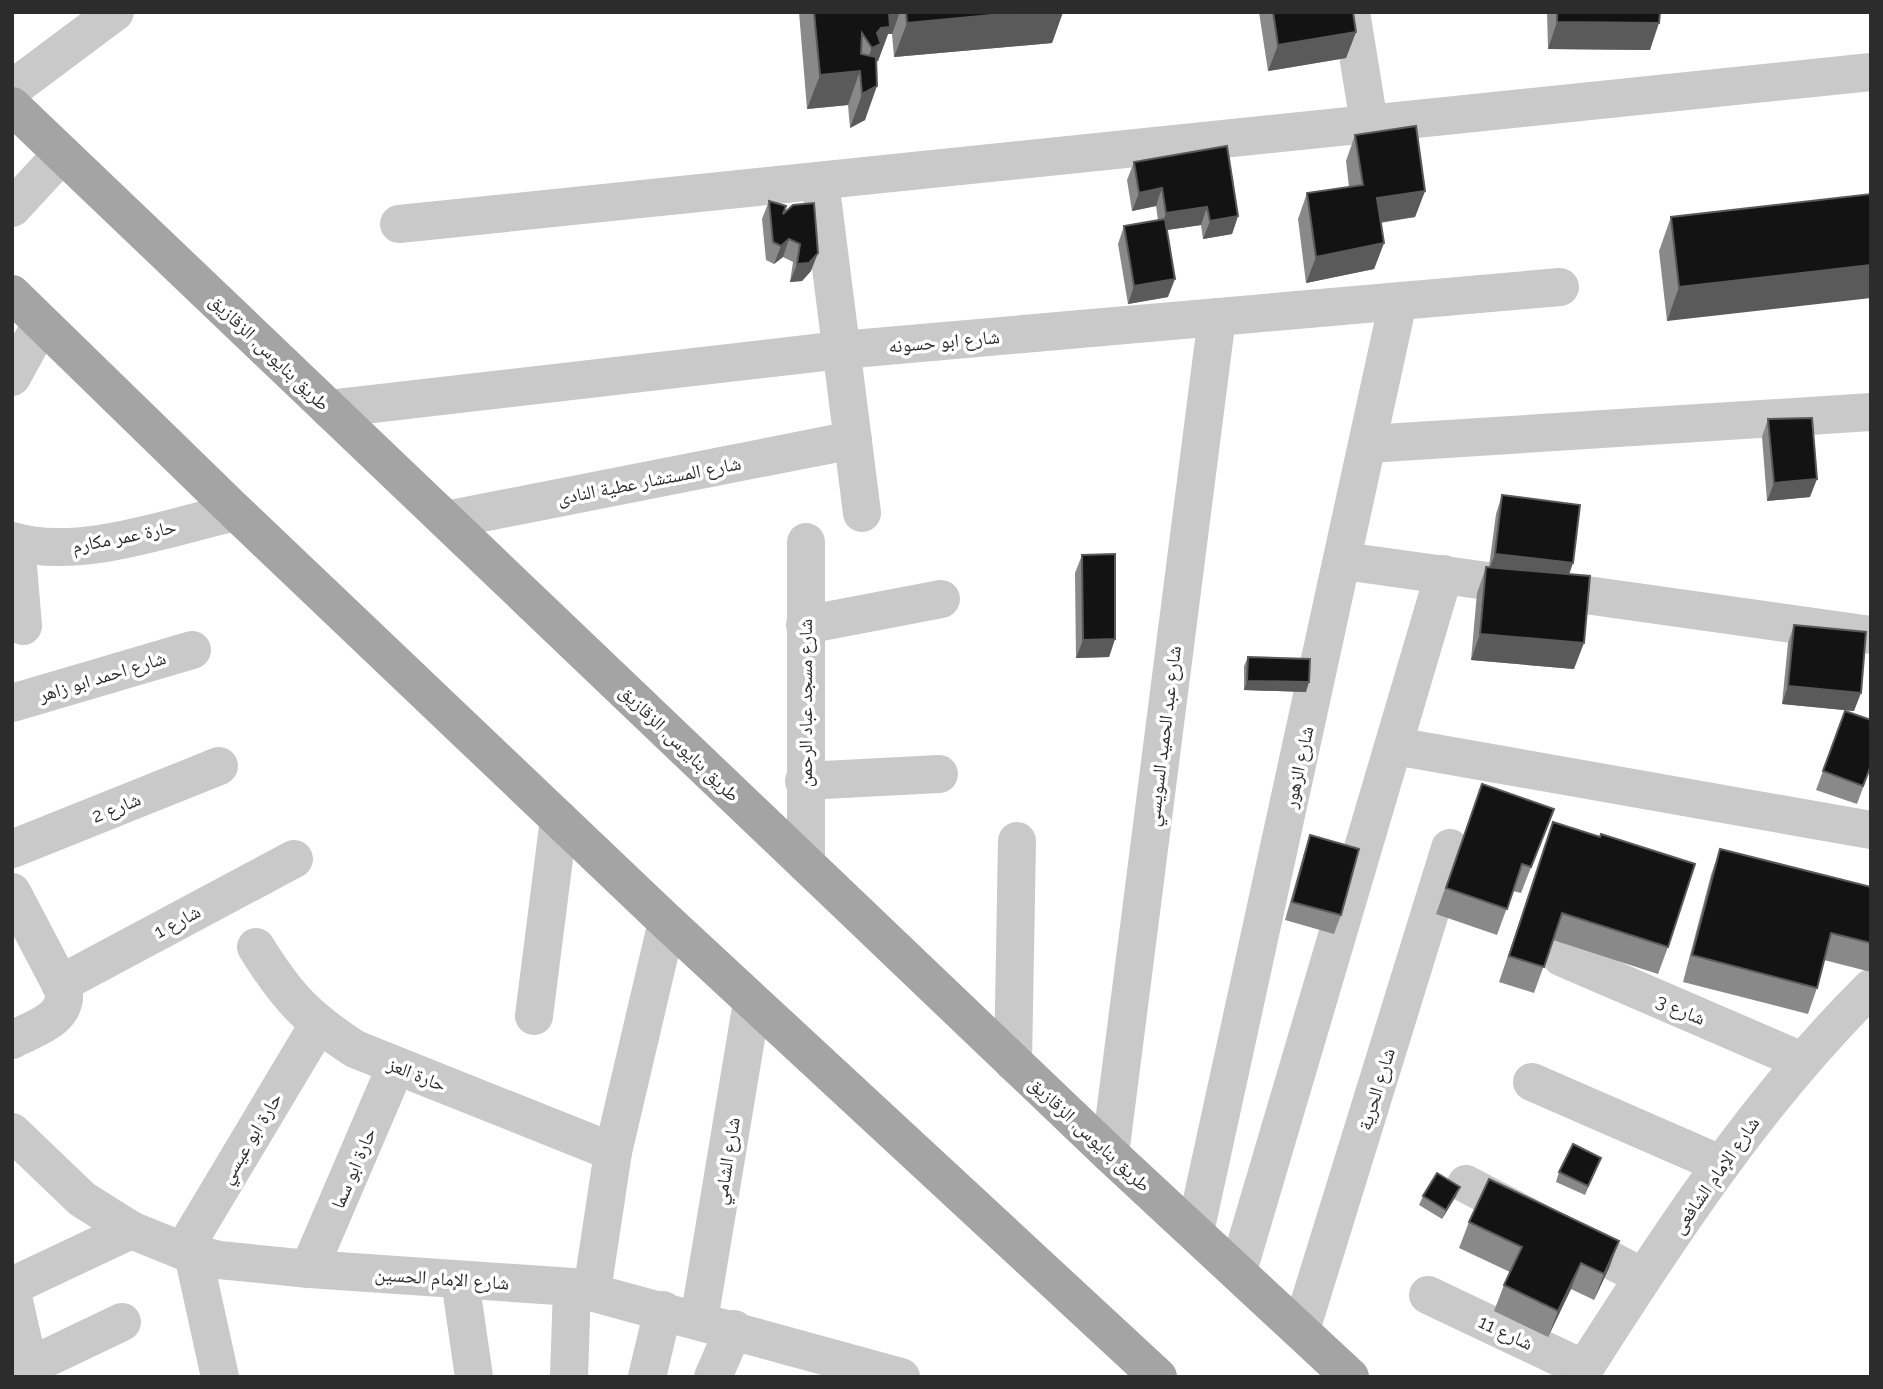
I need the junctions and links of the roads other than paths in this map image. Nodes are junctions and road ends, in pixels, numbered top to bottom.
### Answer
1 (115, 12) edge
2 (1351, 12) edge
3 (1871, 72) edge
4 (12, 89) edge
5 (12, 106) edge
6 (1369, 123) junction
7 (62, 154) junction
8 (820, 181) junction
9 (12, 208) edge
10 (399, 224) dead end
11 (1560, 287) dead end
12 (12, 294) edge
13 (1398, 302) junction
14 (1217, 317) junction
15 (41, 324) junction
16 (841, 350) junction
17 (12, 377) edge
18 (329, 409) junction
19 (1871, 412) edge
20 (853, 439) junction
21 (1368, 444) junction
22 (236, 512) junction
23 (862, 513) dead end
24 (446, 520) junction
25 (14, 541) edge
26 (806, 542) dead end
27 (1344, 561) junction
28 (1444, 574) junction
29 (941, 599) dead end
30 (805, 625) junction
31 (23, 626) dead end
32 (1871, 635) edge
33 (192, 650) dead end
34 (12, 703) edge
35 (1395, 746) junction
36 (219, 766) dead end
37 (939, 774) dead end
38 (804, 780) junction
39 (559, 819) junction
40 (1871, 830) edge
41 (1017, 841) dead end
42 (1450, 848) dead end
43 (12, 849) edge
44 (294, 859) dead end
45 (806, 864) junction
46 (12, 892) edge
47 (667, 922) junction
48 (256, 947) dead end
49 (1561, 957) dead end
50 (60, 984) junction
51 (1871, 988) edge
52 (752, 1002) junction
53 (534, 1016) dead end
54 (318, 1025) junction
55 (12, 1040) edge
56 (1802, 1061) junction
57 (1013, 1062) junction
58 (396, 1066) junction
59 (1532, 1082) dead end
60 (12, 1132) edge
61 (613, 1152) junction
62 (1110, 1154) junction
63 (26, 1164) edge
64 (1720, 1164) junction
65 (1466, 1184) dead end
66 (131, 1230) junction
67 (1195, 1232) junction
68 (188, 1253) junction
69 (309, 1269) junction
70 (1238, 1271) junction
71 (1643, 1277) junction
72 (460, 1280) junction
73 (12, 1286) edge
74 (582, 1289) junction
75 (12, 1292) edge
76 (1428, 1295) dead end
77 (663, 1310) junction
78 (122, 1322) dead end
79 (717, 1325) junction
80 (1301, 1330) junction
81 (31, 1371) edge
82 (1581, 1373) edge
83 (220, 1377) edge
84 (474, 1377) edge
85 (569, 1377) edge
86 (647, 1377) edge
87 (713, 1377) edge
88 (901, 1377) edge
89 (1158, 1377) edge
90 (1350, 1377) edge

1 - 4 street
2 - 6 street
3 - 6 street
5 - 7 main road, طريق بنايوس, الزقازيق
6 - 8 street
7 - 9 street
7 - 18 main road, طريق بنايوس, الزقازيق
8 - 10 street
8 - 16 street
11 - 13 street, شارع ابو حسونه
12 - 15 main road
13 - 14 street, شارع ابو حسونه
13 - 21 street, شارع الزهور
14 - 16 street, شارع ابو حسونه
14 - 62 street, شارع عبد الحميد السويسي
15 - 17 street
15 - 22 main road
16 - 18 street, شارع ابو حسونه
16 - 20 street
18 - 24 main road, طريق بنايوس, الزقازيق
19 - 21 street
20 - 23 street
20 - 24 street, شارع المستشار عطية النادى
21 - 27 street, شارع الزهور
22 - 25 street, حارة عمر مكارم
22 - 39 main road
24 - 45 main road, طريق بنايوس, الزقازيق
25 - 31 street
26 - 30 street, شارع مسجد عباد الرحمن
27 - 28 street
27 - 67 street, شارع الزهور
28 - 32 street
28 - 35 street
29 - 30 street
30 - 38 street, شارع مسجد عباد الرحمن
33 - 34 street, شارع احمد ابو زاهر
35 - 40 street
35 - 70 street
36 - 43 street, شارع 2
37 - 38 street
38 - 45 street, شارع مسجد عباد الرحمن
39 - 47 main road
39 - 53 street
41 - 57 street
42 - 80 street, شارع الحرية
44 - 50 street, شارع 1
45 - 57 main road, طريق بنايوس, الزقازيق
46 - 50 street
47 - 52 main road
47 - 61 street
48 - 54 street, حارة العز
49 - 56 street, شارع 3
50 - 55 street
51 - 56 street, شارع الإمام الشافعى
52 - 79 street, شارع الشامي
52 - 89 main road
54 - 58 street, حارة العز
54 - 68 street, حارة ابو عيسي
56 - 64 street, شارع الإمام الشافعى
57 - 62 main road, طريق بنايوس, الزقازيق
58 - 61 street, حارة العز
58 - 69 street, حارة ابو سما
59 - 64 street
60 - 63 street, شارع الإمام الحسين
61 - 74 street
62 - 67 main road, طريق بنايوس, الزقازيق
63 - 66 street, شارع الإمام الحسين
64 - 71 street, شارع الإمام الشافعى
65 - 71 street
66 - 68 street, شارع الإمام الحسين
66 - 73 street
67 - 70 main road, طريق بنايوس, الزقازيق
68 - 69 street, شارع الإمام الحسين
68 - 83 street
69 - 72 street, شارع الإمام الحسين
70 - 80 main road, طريق بنايوس, الزقازيق
71 - 82 street, شارع الإمام الشافعى
72 - 74 street, شارع الإمام الحسين
72 - 84 street
74 - 77 street, شارع الإمام الحسين
74 - 85 street
75 - 81 street
76 - 82 street, شارع 11
77 - 79 street, شارع الإمام الحسين
77 - 86 street
78 - 81 street
79 - 87 street, شارع الشامي
79 - 88 street, شارع الإمام الحسين
80 - 90 main road, طريق بنايوس, الزقازيق

